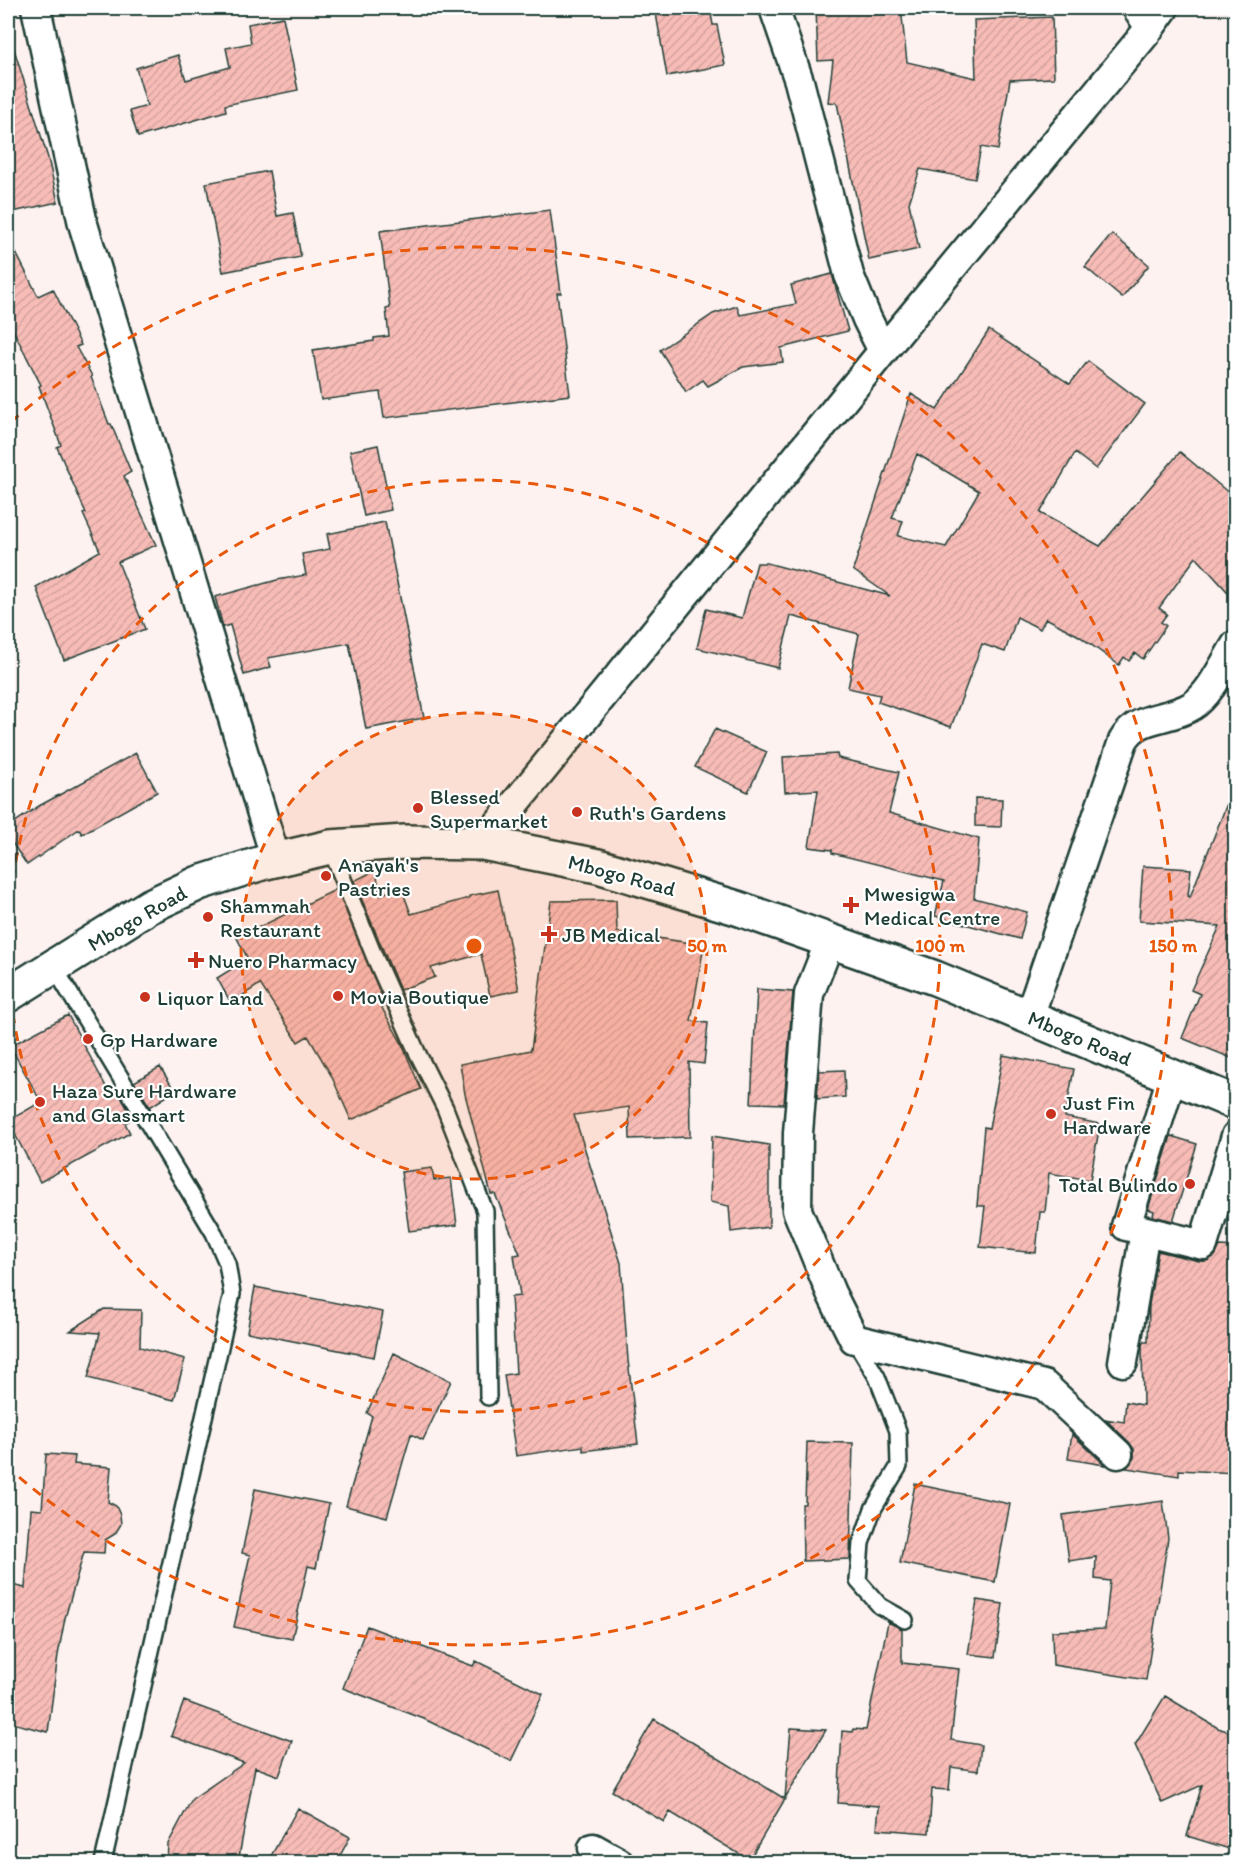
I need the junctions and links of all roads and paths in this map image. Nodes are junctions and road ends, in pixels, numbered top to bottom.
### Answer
1 (36, 8) edge
2 (774, 8) edge
3 (1129, 8) edge
4 (1164, 8) edge
5 (1146, 33) junction
6 (883, 351) junction
7 (1236, 645) edge
8 (483, 843) junction
9 (330, 847) junction
10 (276, 860) junction
11 (830, 941) junction
12 (54, 967) junction
13 (8, 995) edge
14 (1029, 1017) junction
15 (1172, 1076) junction
16 (1236, 1103) edge
17 (1236, 1136) edge
18 (1145, 1231) junction
19 (854, 1339) junction
20 (1123, 1362) dead end
21 (488, 1397) dead end
22 (1118, 1454) dead end
23 (905, 1620) dead end
24 (593, 1848) dead end
25 (103, 1863) edge
26 (618, 1863) edge

1 - 10 street
2 - 6 street
3 - 5 lane
4 - 5 street
5 - 6 street
6 - 8 street
7 - 14 street
8 - 9 main road, Mbogo Road
8 - 11 main road, Mbogo Road
9 - 10 main road, Mbogo Road
9 - 21 lane
10 - 12 main road, Mbogo Road
11 - 14 main road, Mbogo Road
11 - 19 street
12 - 13 main road, Mbogo Road
12 - 25 lane
14 - 15 main road, Mbogo Road
15 - 16 main road, Mbogo Road
15 - 18 street
17 - 18 street
18 - 20 street
19 - 22 street
19 - 23 lane
24 - 26 street

